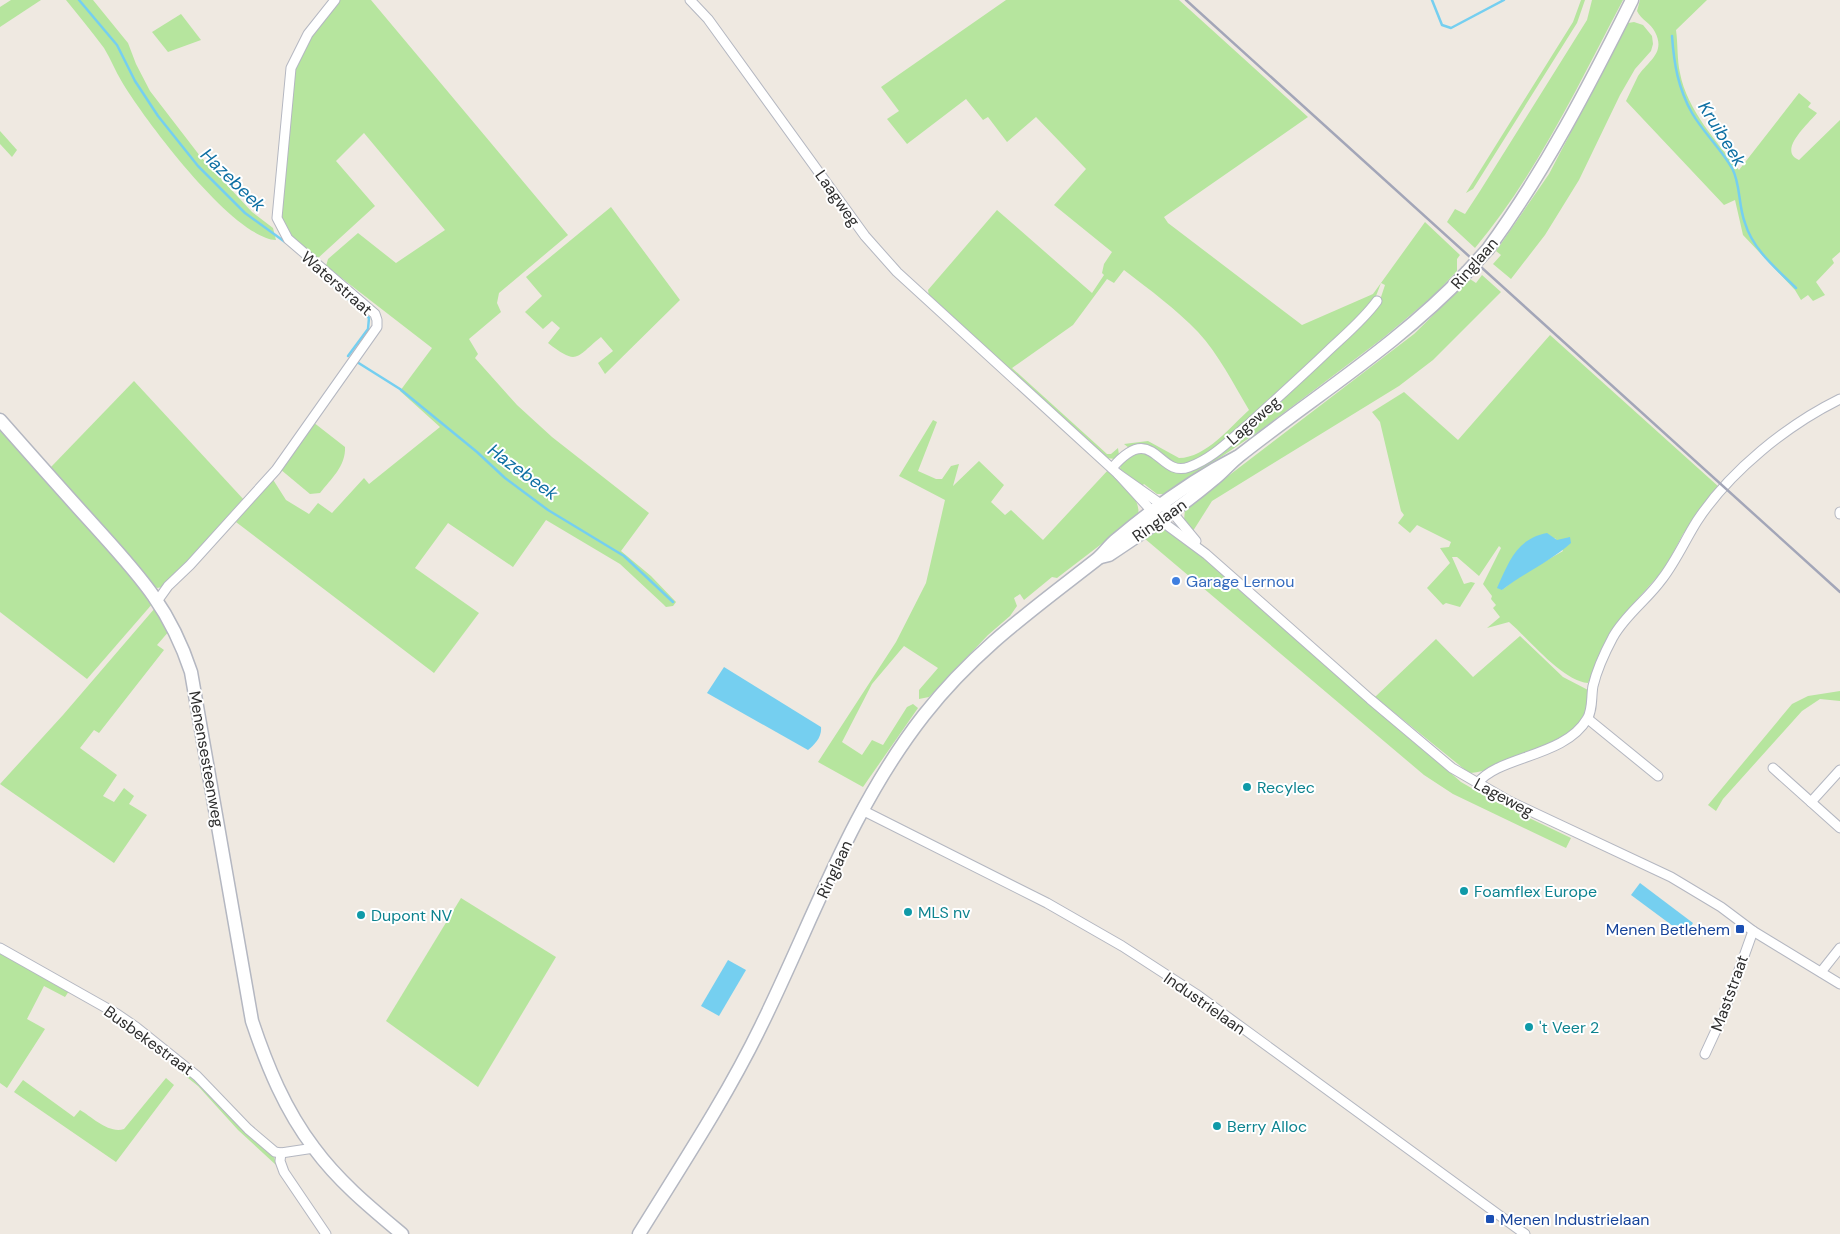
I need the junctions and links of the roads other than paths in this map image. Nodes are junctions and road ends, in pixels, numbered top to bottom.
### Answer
1 (335, 0) edge
2 (690, 0) edge
3 (1632, 0) edge
4 (1377, 300) dead end
5 (1010, 374) joint
6 (1840, 400) edge
7 (0, 420) edge
8 (1237, 457) junction
9 (1115, 471) junction
10 (1161, 504) junction
11 (1172, 512) junction
12 (1155, 516) junction
13 (1206, 554) junction
14 (158, 600) junction
15 (1588, 719) junction
16 (1772, 768) dead end
17 (1840, 770) edge
18 (1658, 776) dead end
19 (1478, 783) junction
20 (1811, 802) junction
21 (862, 810) junction
22 (1840, 828) edge
23 (1753, 931) junction
24 (0, 948) edge
25 (1840, 948) edge
26 (1821, 972) junction
27 (1840, 984) edge
28 (1705, 1054) dead end
29 (314, 1148) junction
30 (281, 1153) junction
31 (326, 1234) edge
32 (402, 1234) edge
33 (638, 1234) edge
34 (1525, 1234) edge

1 - 14 street, Waterstraat
2 - 5 street, Laagweg
3 - 8 main road, Ringlaan, bridge
4 - 9 street, Lageweg
5 - 9 street, Lageweg
6 - 15 street
7 - 14 main road, Menensesteenweg
8 - 10 main road, Ringlaan
8 - 11 main road, Ringlaan
9 - 10 street, Lageweg
9 - 12 street, Lageweg
10 - 11 street, Lageweg
10 - 12 main road, Ringlaan
11 - 12 main road, Ringlaan
11 - 13 street, Lageweg
12 - 13 street, Lageweg
12 - 21 main road, Ringlaan
13 - 19 street, Lageweg
14 - 29 main road, Menensesteenweg
15 - 18 street
15 - 19 street
16 - 20 street
17 - 20 street
19 - 23 street, Lageweg
20 - 22 street
21 - 33 main road, Ringlaan
21 - 34 street, Industrielaan
23 - 26 street, Lageweg
23 - 28 street, Maststraat
24 - 30 street, Busbekestraat
25 - 26 street
26 - 27 street, Lageweg
29 - 30 street
29 - 32 main road, Menensesteenweg
30 - 31 street

